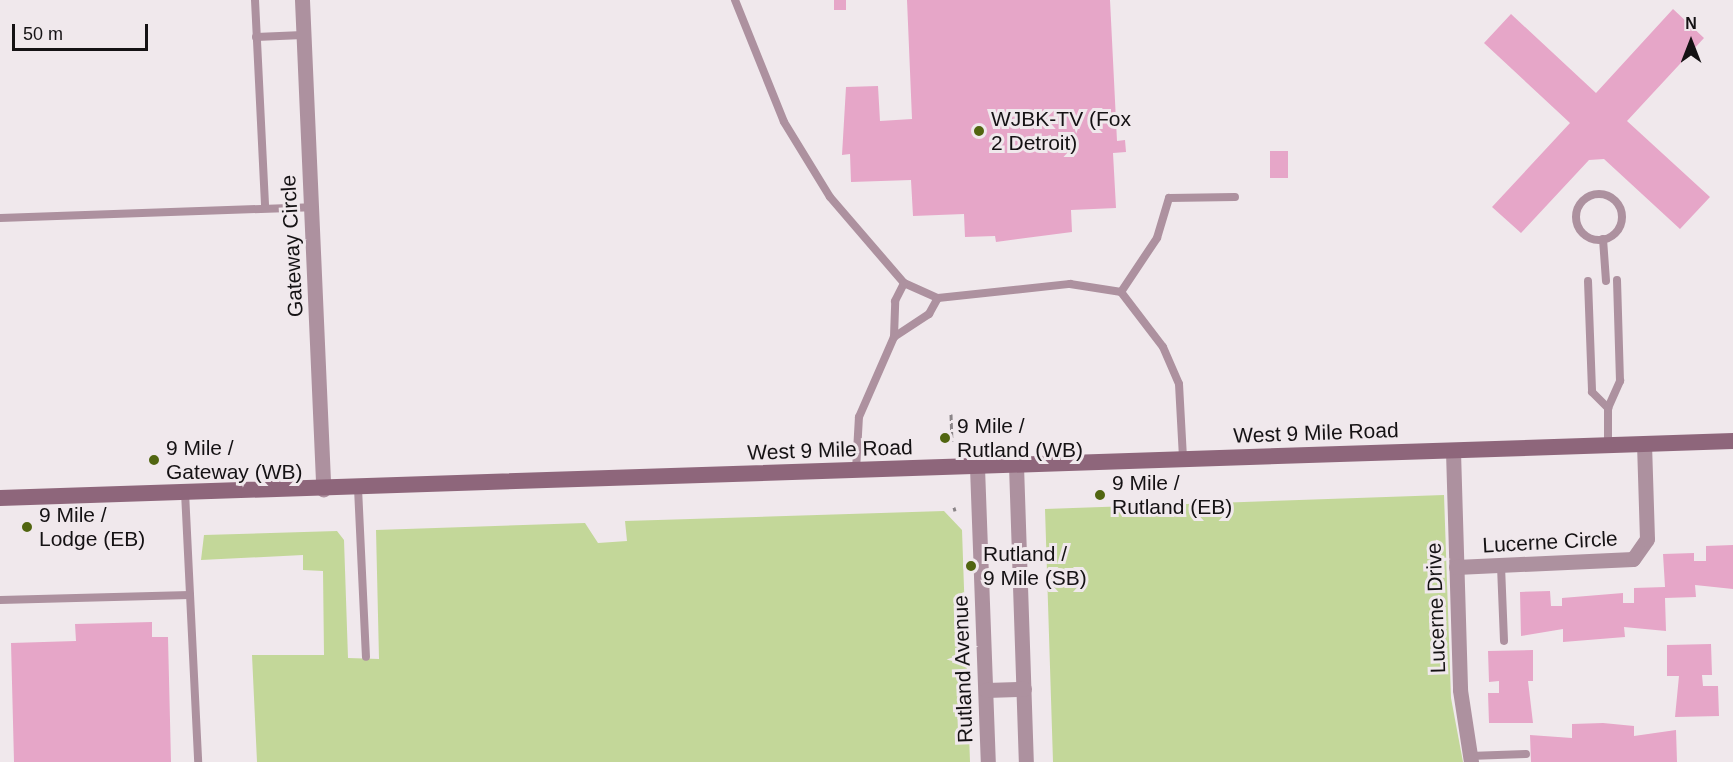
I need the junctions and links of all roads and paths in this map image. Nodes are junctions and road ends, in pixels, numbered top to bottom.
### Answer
1 (255, 0) edge
2 (302, 0) edge
3 (735, 0) edge
4 (303, 35) junction
5 (256, 37) junction
6 (1235, 197) dead end
7 (311, 207) junction
8 (265, 208) junction
9 (0, 218) edge
10 (1603, 239) junction
11 (1606, 280) dead end
12 (1617, 280) dead end
13 (1588, 281) dead end
14 (904, 283) junction
15 (1121, 292) junction
16 (938, 298) junction
17 (894, 337) junction
18 (1608, 408) junction
19 (951, 414) dead end
20 (952, 441) dead end
21 (1733, 441) edge
22 (1644, 444) junction
23 (1608, 445) junction
24 (1453, 451) junction
25 (1183, 460) junction
26 (1016, 465) junction
27 (977, 466) junction
28 (856, 471) junction
29 (358, 488) junction
30 (322, 490) junction
31 (185, 492) junction
32 (0, 498) edge
33 (1502, 566) junction
34 (1456, 567) junction
35 (190, 595) junction
36 (0, 600) edge
37 (1504, 641) dead end
38 (366, 657) dead end
39 (1024, 689) junction
40 (986, 690) junction
41 (1526, 754) dead end
42 (1470, 759) edge
43 (198, 762) edge
44 (988, 762) edge
45 (1026, 762) edge

1 - 5 lane
2 - 4 street, Gateway Circle
3 - 14 lane
4 - 5 lane
4 - 7 street, Gateway Circle
5 - 8 lane
6 - 15 lane
7 - 8 lane
7 - 30 street, Gateway Circle
8 - 9 lane
10 - 10 lane
10 - 11 lane
12 - 18 lane
13 - 18 lane
14 - 16 lane
14 - 17 lane
15 - 16 lane
15 - 25 lane
16 - 17 lane
17 - 28 lane
18 - 23 lane
19 - 20 path
21 - 22 main road, West 9 Mile Road
22 - 23 main road, West 9 Mile Road
22 - 33 street, Lucerne Circle
23 - 24 main road, West 9 Mile Road
24 - 25 main road, West 9 Mile Road
24 - 34 street, Lucerne Drive
25 - 26 main road, West 9 Mile Road
26 - 27 main road, West 9 Mile Road
26 - 39 street
27 - 28 main road, West 9 Mile Road
27 - 40 street, Rutland Avenue
28 - 29 main road, West 9 Mile Road
29 - 30 main road, West 9 Mile Road
29 - 38 lane
30 - 31 main road, West 9 Mile Road
31 - 32 main road, West 9 Mile Road
31 - 35 lane
33 - 34 street, Lucerne Circle
33 - 37 lane
34 - 42 street, Lucerne Drive
35 - 36 lane
35 - 43 lane
39 - 40 street
39 - 45 street
40 - 44 street, Rutland Avenue
41 - 42 lane

